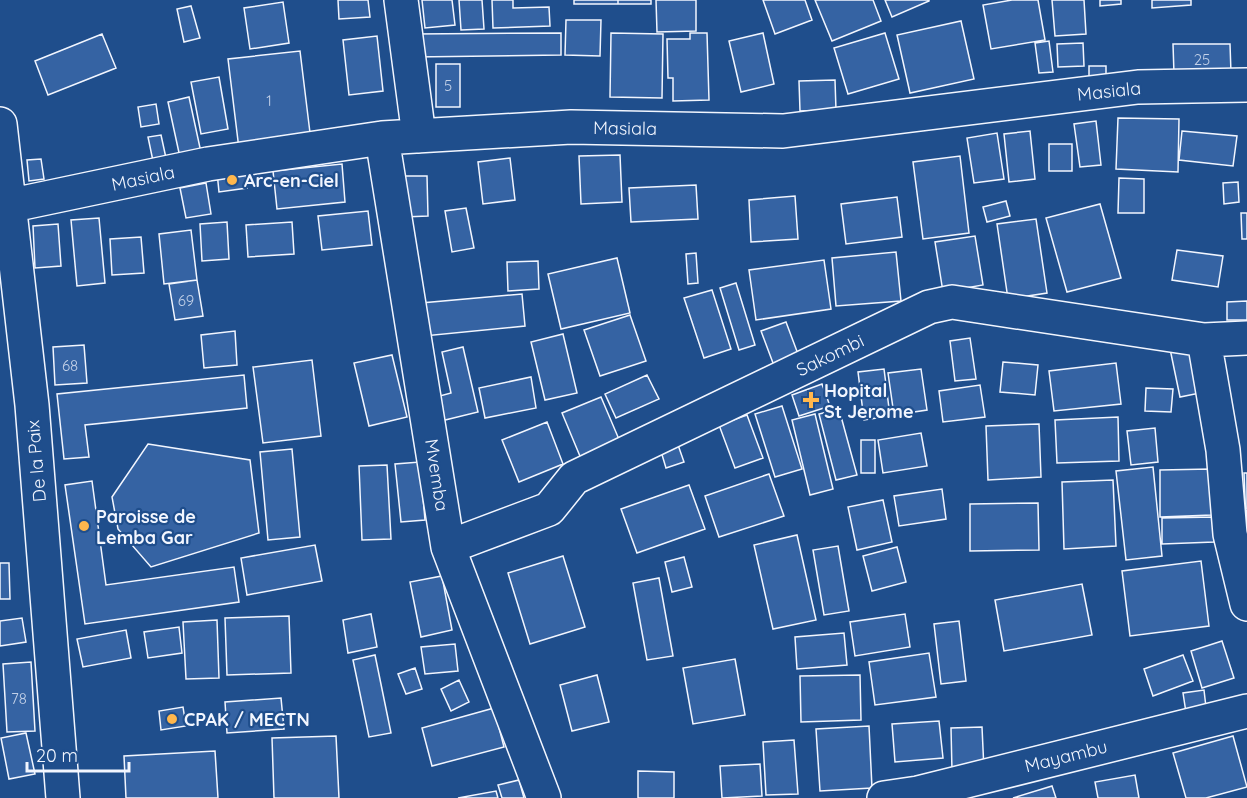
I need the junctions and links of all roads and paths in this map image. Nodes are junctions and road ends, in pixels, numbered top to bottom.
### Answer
1 (401, 0) edge
2 (1247, 85) edge
3 (0, 124) edge
4 (419, 136) junction
5 (382, 138) junction
6 (8, 206) junction
7 (1247, 338) edge
8 (1204, 340) junction
9 (448, 547) junction
10 (1247, 604) edge
11 (1247, 711) edge
12 (63, 798) edge
13 (544, 798) edge
14 (884, 798) edge

1 - 4 street
2 - 4 street, Masiala
3 - 6 street, De la Paix
4 - 5 street, Masiala
5 - 6 street, Masiala
5 - 9 street, Mvemba
6 - 12 street, De la Paix
7 - 8 street, Sakombi
8 - 9 street, Sakombi
8 - 10 street
9 - 13 street, Mvemba
11 - 14 street, Mayambu

